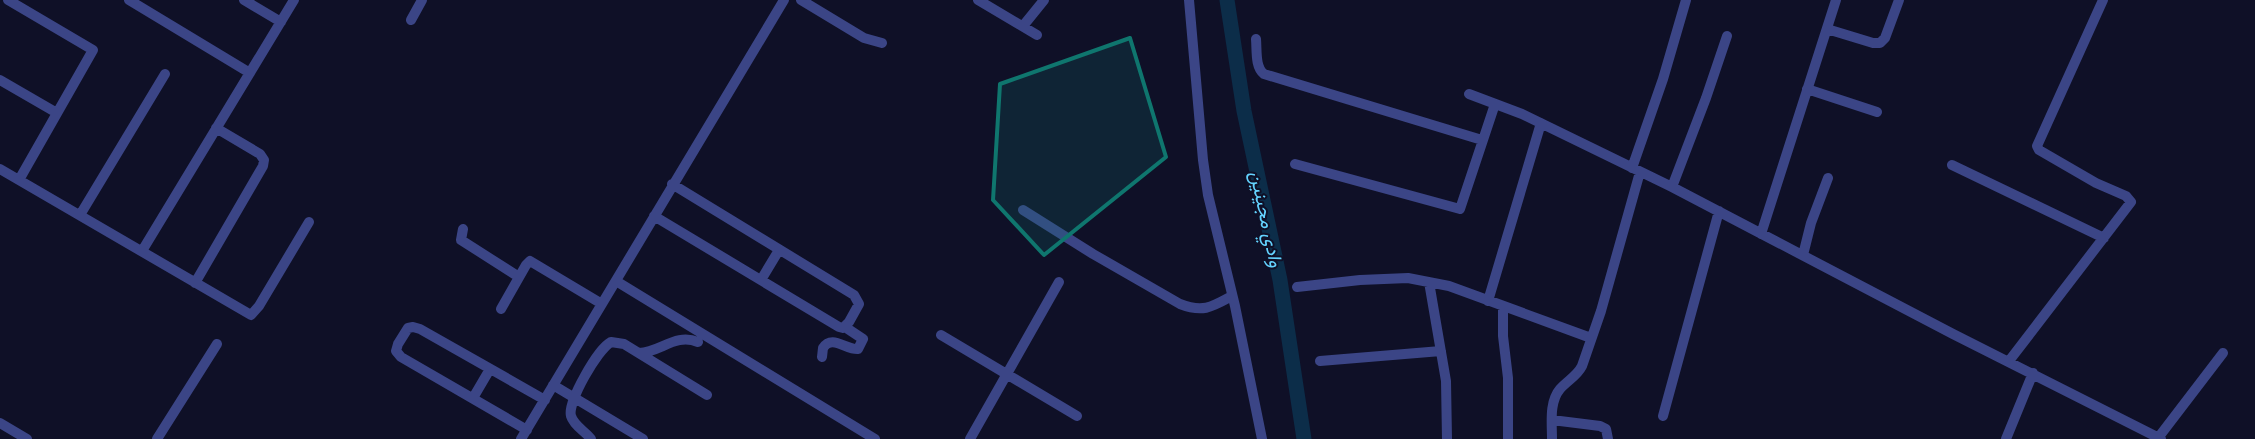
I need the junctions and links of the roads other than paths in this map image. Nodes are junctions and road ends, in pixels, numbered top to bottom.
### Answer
1 (8, 0) edge
2 (129, 0) edge
3 (244, 0) edge
4 (294, 0) edge
5 (422, 0) edge
6 (784, 0) edge
7 (801, 0) edge
8 (978, 0) edge
9 (1044, 0) edge
10 (1189, 0) edge
11 (1686, 0) edge
12 (1836, 0) edge
13 (1899, 0) edge
14 (2103, 0) edge
15 (411, 20) dead end
16 (281, 22) junction
17 (1023, 26) junction
18 (1827, 29) junction
19 (1038, 35) dead end
20 (1726, 36) dead end
21 (1256, 39) dead end
22 (882, 43) dead end
23 (250, 73) junction
24 (165, 74) dead end
25 (0, 80) edge
26 (1807, 89) junction
27 (1469, 94) dead end
28 (1495, 104) junction
29 (1877, 112) dead end
30 (57, 113) junction
31 (1541, 123) junction
32 (216, 128) junction
33 (1482, 140) junction
34 (1295, 164) dead end
35 (1952, 166) dead end
36 (0, 169) edge
37 (1636, 170) junction
38 (1828, 178) dead end
39 (19, 180) junction
40 (672, 184) junction
41 (1672, 187) junction
42 (1023, 210) dead end
43 (1719, 211) junction
44 (80, 215) junction
45 (654, 216) junction
46 (308, 222) dead end
47 (464, 229) dead end
48 (1761, 234) junction
49 (2104, 238) junction
50 (779, 250) junction
51 (142, 251) junction
52 (1803, 255) junction
53 (519, 277) junction
54 (761, 280) junction
55 (616, 282) junction
56 (1059, 282) dead end
57 (1429, 282) junction
58 (194, 283) junction
59 (1297, 287) dead end
60 (1232, 296) junction
61 (1488, 301) junction
62 (602, 304) junction
63 (1503, 307) junction
64 (501, 309) dead end
65 (845, 327) junction
66 (941, 335) dead end
67 (1592, 338) junction
68 (698, 342) dead end
69 (217, 344) dead end
70 (1441, 351) junction
71 (639, 353) junction
72 (2223, 353) dead end
73 (822, 357) dead end
74 (1320, 361) dead end
75 (2009, 361) junction
76 (490, 369) junction
77 (2033, 373) junction
78 (1006, 375) junction
79 (553, 385) junction
80 (707, 395) dead end
81 (574, 397) junction
82 (473, 398) junction
83 (544, 400) junction
84 (1077, 416) dead end
85 (1663, 416) dead end
86 (1552, 420) junction
87 (0, 423) edge
88 (524, 434) edge
89 (2143, 435) edge
90 (2159, 438) edge
91 (27, 439) edge
92 (157, 439) edge
93 (591, 439) edge
94 (643, 439) edge
95 (875, 439) edge
96 (970, 439) edge
97 (1262, 439) edge
98 (1448, 439) edge
99 (1508, 439) edge
100 (1552, 439) edge
101 (1608, 439) edge
102 (2006, 439) edge

1 - 30 street
2 - 23 street
3 - 16 street
4 - 16 street
5 - 15 street
6 - 40 street
7 - 22 street
8 - 17 street
9 - 17 street
10 - 60 street
11 - 37 street
12 - 18 street
13 - 18 street
14 - 49 street
16 - 23 street
17 - 19 street
18 - 26 street
20 - 41 street
21 - 33 street
23 - 32 street
24 - 44 street
25 - 30 street
26 - 29 street
26 - 48 street
27 - 28 street
28 - 31 street
28 - 33 street
30 - 39 street
31 - 37 street
31 - 61 street
32 - 51 street
32 - 58 street
33 - 34 street
35 - 49 street
36 - 39 street
37 - 41 street
37 - 67 street
38 - 52 street
39 - 44 street
40 - 45 street
40 - 50 street
41 - 43 street
42 - 60 street
43 - 48 street
43 - 85 street
44 - 51 street
45 - 54 street
45 - 55 street
46 - 58 street
47 - 53 street
48 - 52 street
49 - 75 street
50 - 54 street
50 - 65 street
51 - 58 street
52 - 75 street
53 - 62 street
53 - 64 street
54 - 65 street
55 - 62 street
55 - 95 street
56 - 78 street
57 - 59 street
57 - 61 street
57 - 70 street
60 - 97 street
61 - 63 street
62 - 79 street
63 - 67 street
63 - 99 street
65 - 73 street
66 - 78 street
67 - 86 street
68 - 71 street
69 - 92 street
70 - 74 street
70 - 98 street
71 - 80 street
71 - 81 street
72 - 90 street
75 - 77 street
76 - 82 street
76 - 82 street
76 - 83 street
77 - 89 street
77 - 102 street
78 - 84 street
78 - 96 street
79 - 81 street
79 - 83 street
81 - 93 street
81 - 94 street
82 - 88 street
83 - 88 street
86 - 100 street
86 - 101 street
87 - 91 street
89 - 90 street

